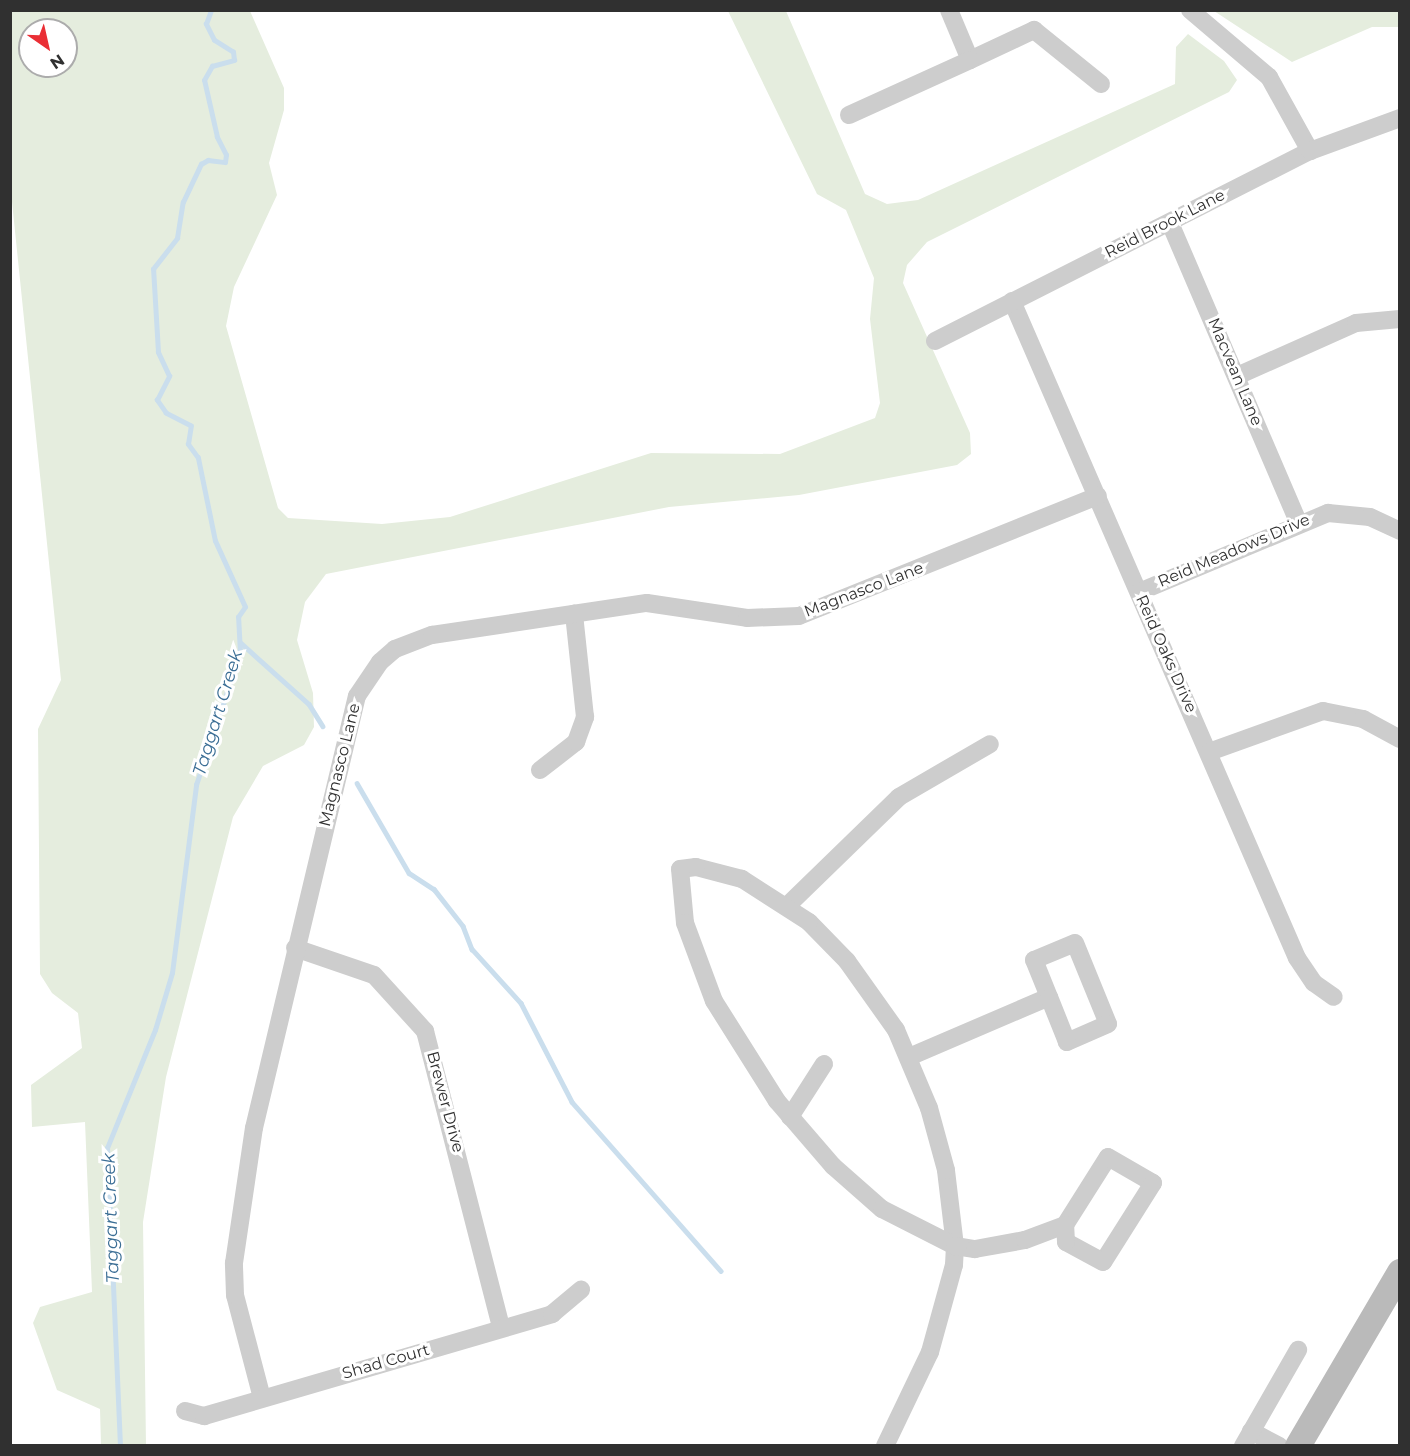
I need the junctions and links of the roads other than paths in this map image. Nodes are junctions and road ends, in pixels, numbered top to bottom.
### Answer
1 (949, 10) edge
2 (1190, 10) edge
3 (970, 60) junction
4 (1101, 84) dead end
5 (849, 115) dead end
6 (1400, 118) edge
7 (1310, 151) junction
8 (1170, 223) junction
9 (1012, 302) junction
10 (1400, 319) edge
11 (935, 341) dead end
12 (1237, 376) junction
13 (1098, 496) junction
14 (1298, 522) junction
15 (1400, 531) edge
16 (1139, 592) junction
17 (574, 614) junction
18 (1400, 739) edge
19 (990, 744) dead end
20 (1209, 752) junction
21 (540, 770) dead end
22 (788, 904) junction
23 (295, 948) junction
24 (1049, 997) junction
25 (1334, 997) dead end
26 (909, 1057) junction
27 (824, 1064) dead end
28 (790, 1117) junction
29 (1065, 1225) junction
30 (955, 1246) junction
31 (1400, 1272) edge
32 (581, 1290) dead end
33 (501, 1328) junction
34 (1298, 1350) dead end
35 (262, 1398) junction
36 (185, 1411) dead end
37 (1247, 1438) edge
38 (885, 1446) edge
39 (1279, 1446) edge
40 (1298, 1446) edge

1 - 3 street
2 - 7 street
3 - 4 street
3 - 5 street
6 - 7 street, Reid Brook Lane
7 - 8 street, Reid Brook Lane
8 - 9 street, Reid Brook Lane
8 - 12 street, Macvean Lane
9 - 11 street, Reid Brook Lane
9 - 13 street, Reid Oaks Drive
10 - 12 street
12 - 14 street, Macvean Lane
13 - 16 street, Reid Oaks Drive
13 - 17 street, Magnasco Lane
14 - 15 street, Reid Meadows Drive
14 - 16 street, Reid Meadows Drive
16 - 20 street, Reid Oaks Drive
17 - 21 street
17 - 23 street, Magnasco Lane
18 - 20 street
19 - 22 street
20 - 25 street, Reid Oaks Drive
22 - 26 street
22 - 28 street
23 - 33 street, Brewer Drive
23 - 35 street, Magnasco Lane
24 - 24 street
24 - 26 street
26 - 30 street
27 - 28 street
28 - 30 street
29 - 29 street
29 - 30 street
30 - 38 street
31 - 40 street
32 - 33 street, Shad Court
33 - 35 street, Shad Court
34 - 37 street
35 - 36 street, Shad Court
37 - 39 street

